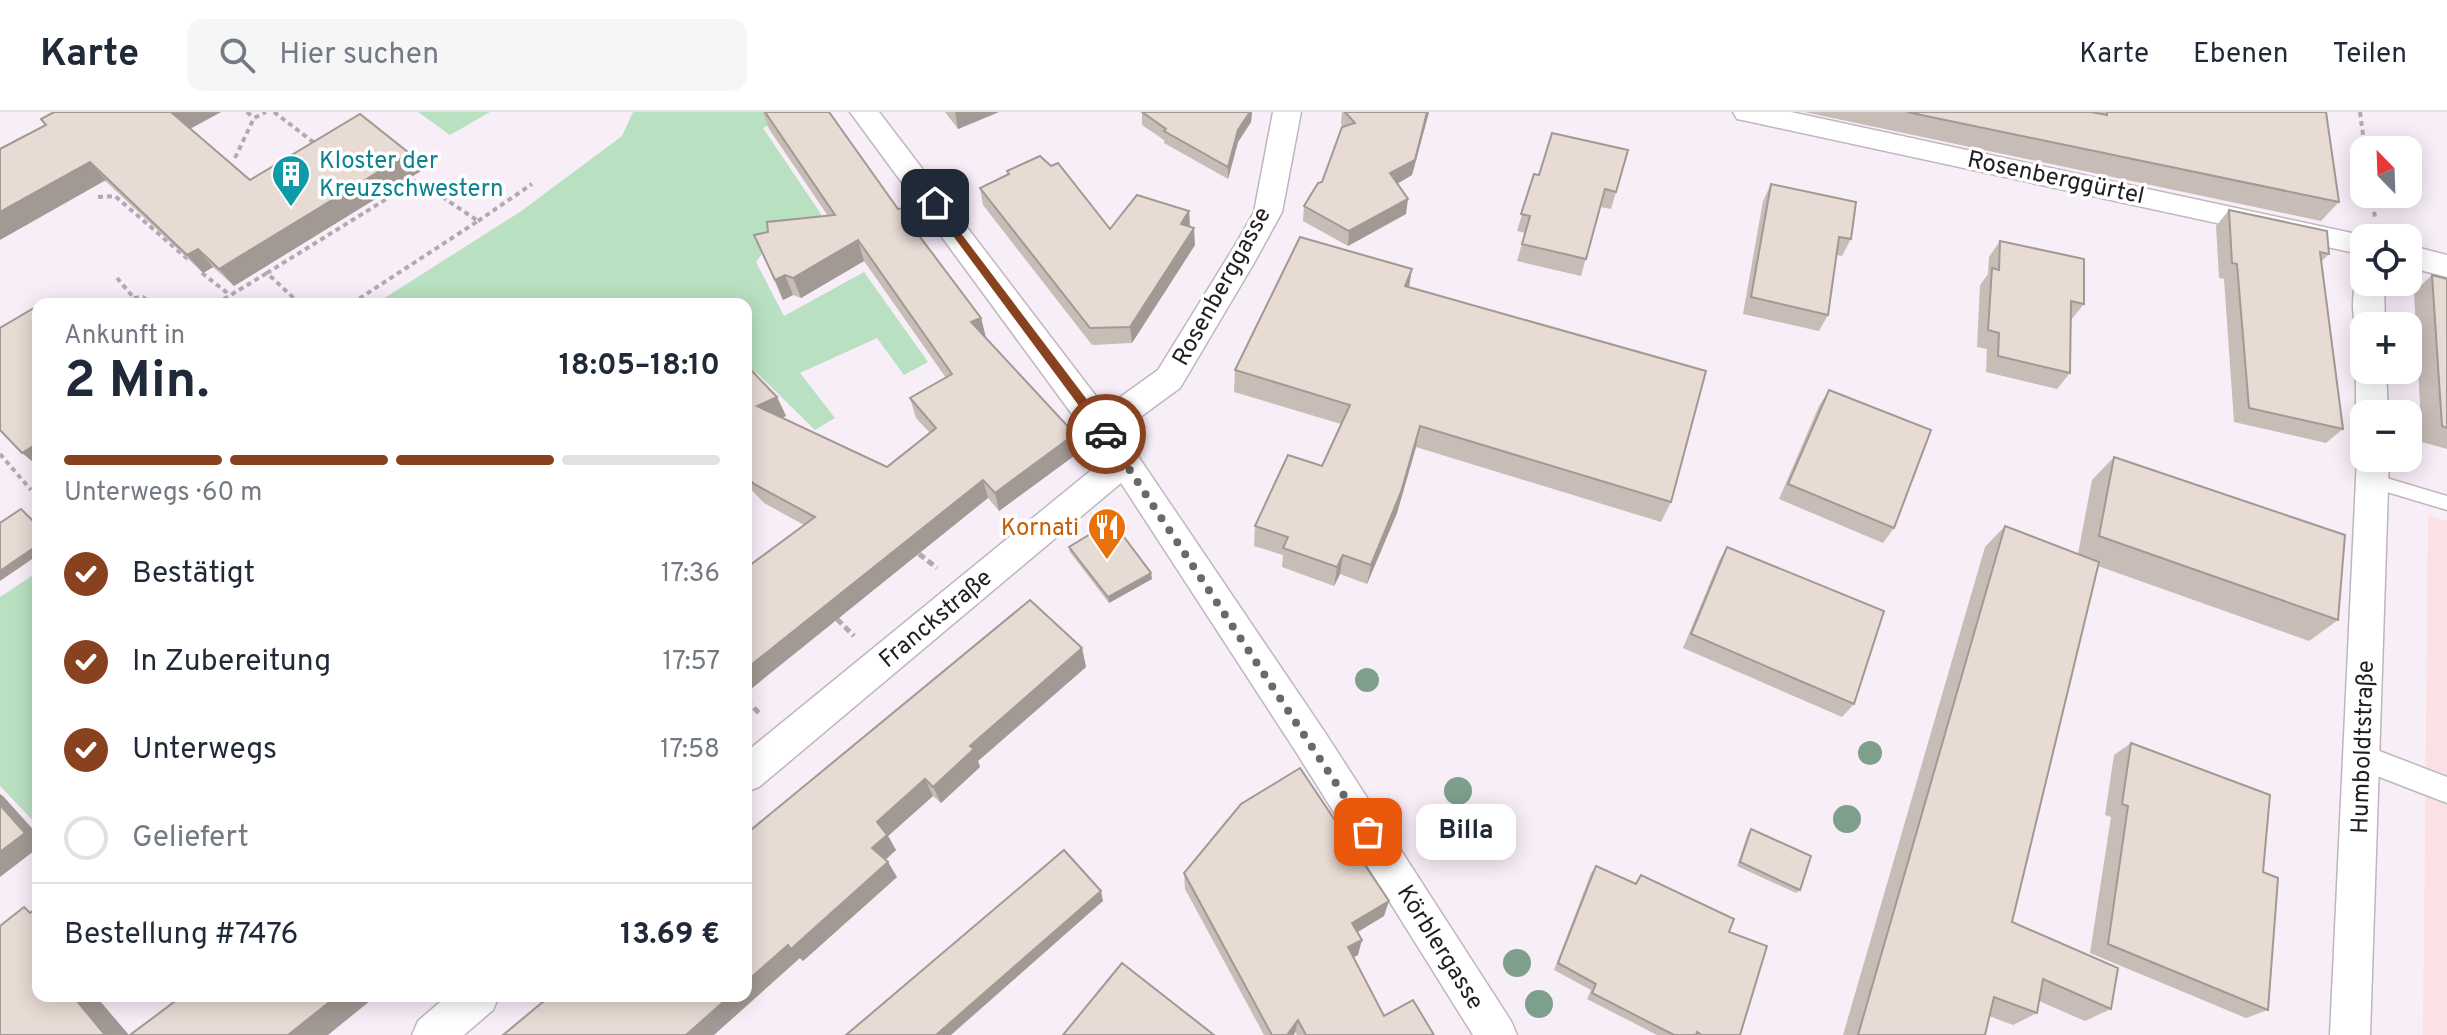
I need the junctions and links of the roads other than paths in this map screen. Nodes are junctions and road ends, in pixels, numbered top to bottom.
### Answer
1 (864, 112) edge
2 (1287, 112) edge
3 (1747, 112) edge
4 (2350, 241) edge
5 (2422, 260) edge
6 (2447, 266) edge
7 (1102, 428) junction
8 (1125, 461) junction
9 (2373, 472) edge
10 (2377, 472) edge
11 (2447, 503) edge
12 (2361, 757) junction
13 (752, 770) edge
14 (2447, 790) edge
15 (472, 1002) edge
16 (432, 1035) edge
17 (1497, 1035) edge
18 (2350, 1035) edge

1 - 7 street, Körblergasse
2 - 7 street, Rosenberggasse
3 - 4 street, Rosenberggürtel
5 - 6 street
7 - 8 street, Körblergasse
8 - 13 street, Franckstraße
8 - 17 street, Körblergasse
9 - 12 street, Humboldtstraße
10 - 11 lane
12 - 14 street
12 - 18 street, Humboldtstraße
15 - 16 street

